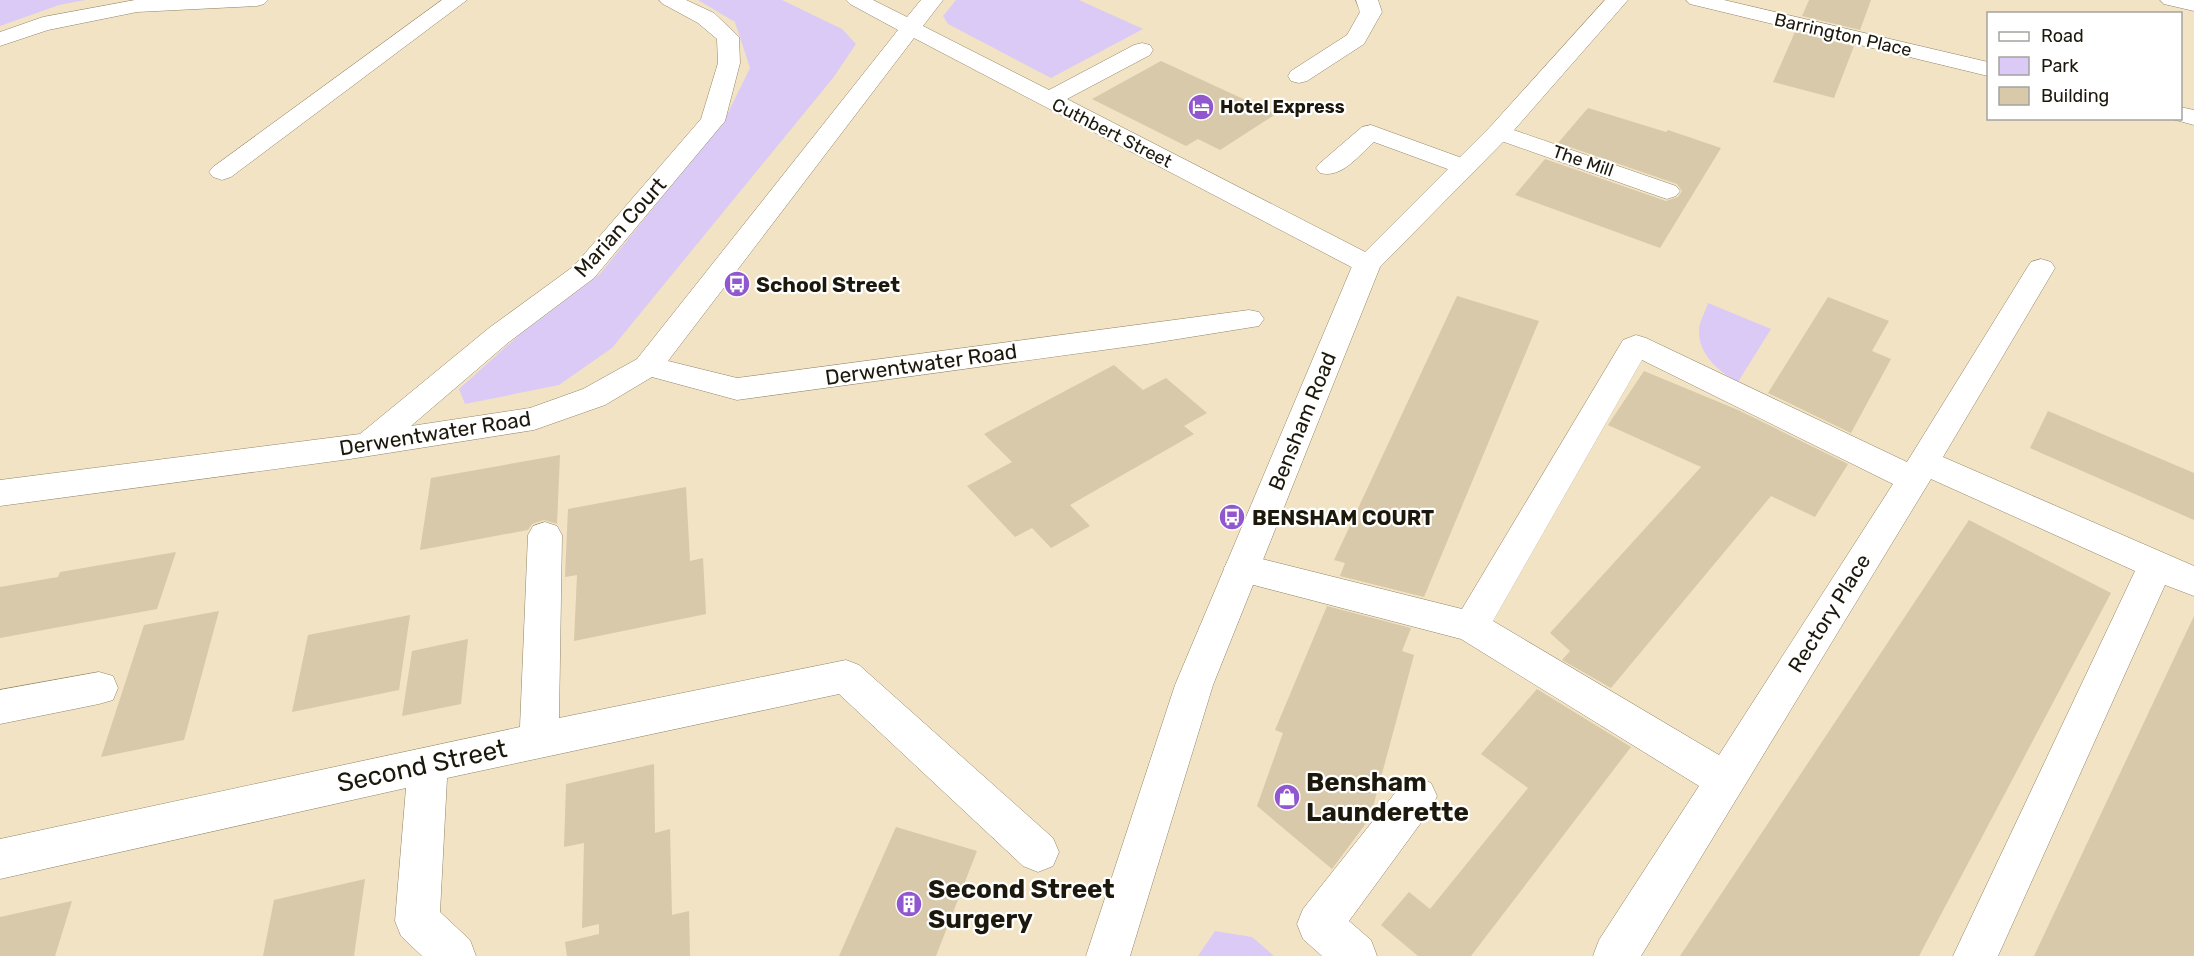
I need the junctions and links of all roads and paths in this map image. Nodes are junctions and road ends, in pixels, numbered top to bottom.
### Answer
1 (257, 0) edge
2 (456, 0) edge
3 (670, 0) edge
4 (857, 0) edge
5 (932, 0) edge
6 (1367, 0) edge
7 (1617, 0) edge
8 (1697, 0) edge
9 (1749, 0) edge
10 (2172, 0) edge
11 (2194, 5) edge
12 (1777, 19) junction
13 (910, 28) junction
14 (0, 39) edge
15 (1142, 50) dead end
16 (1987, 69) edge
17 (1299, 76) dead end
18 (1047, 100) junction
19 (1499, 132) junction
20 (1464, 167) junction
21 (1329, 168) dead end
22 (222, 172) dead end
23 (1667, 191) dead end
24 (1367, 264) junction
25 (2041, 268) dead end
26 (1249, 319) dead end
27 (648, 366) junction
28 (369, 444) junction
29 (1919, 471) junction
30 (0, 493) edge
31 (545, 535) dead end
32 (2156, 565) junction
33 (1242, 568) junction
34 (2194, 582) edge
35 (1471, 626) junction
36 (99, 688) dead end
37 (0, 707) edge
38 (540, 740) junction
39 (428, 765) junction
40 (1725, 780) junction
41 (1417, 796) dead end
42 (1038, 852) dead end
43 (0, 859) edge
44 (454, 956) edge
45 (1108, 956) edge
46 (1356, 956) edge
47 (1615, 956) edge
48 (1975, 956) edge

1 - 14 street
2 - 22 street
3 - 28 street, Marian Court
4 - 13 street, Cuthbert Street
5 - 13 street
6 - 17 street
7 - 19 street, Bensham Road
8 - 12 street, Barrington Place
9 - 12 street
10 - 11 street
12 - 16 street, Barrington Place
13 - 18 street, Cuthbert Street
13 - 27 street
15 - 18 street
18 - 24 street, Cuthbert Street
19 - 20 street, Bensham Road
19 - 23 street, The Mill
20 - 21 street
20 - 24 street, Bensham Road
24 - 33 street, Bensham Road
25 - 29 street, Rectory Place
26 - 27 street, Derwentwater Road
27 - 28 street, Derwentwater Road
28 - 30 street, Derwentwater Road
29 - 32 street
29 - 35 street
29 - 40 street, Rectory Place
31 - 38 street
32 - 34 street
32 - 48 street
33 - 35 street
33 - 45 street, Bensham Road
35 - 40 street
36 - 37 street
38 - 39 street, Second Street
38 - 42 street, Second Street
39 - 43 street, Second Street
39 - 44 street
40 - 47 street, Rectory Place
41 - 46 street

